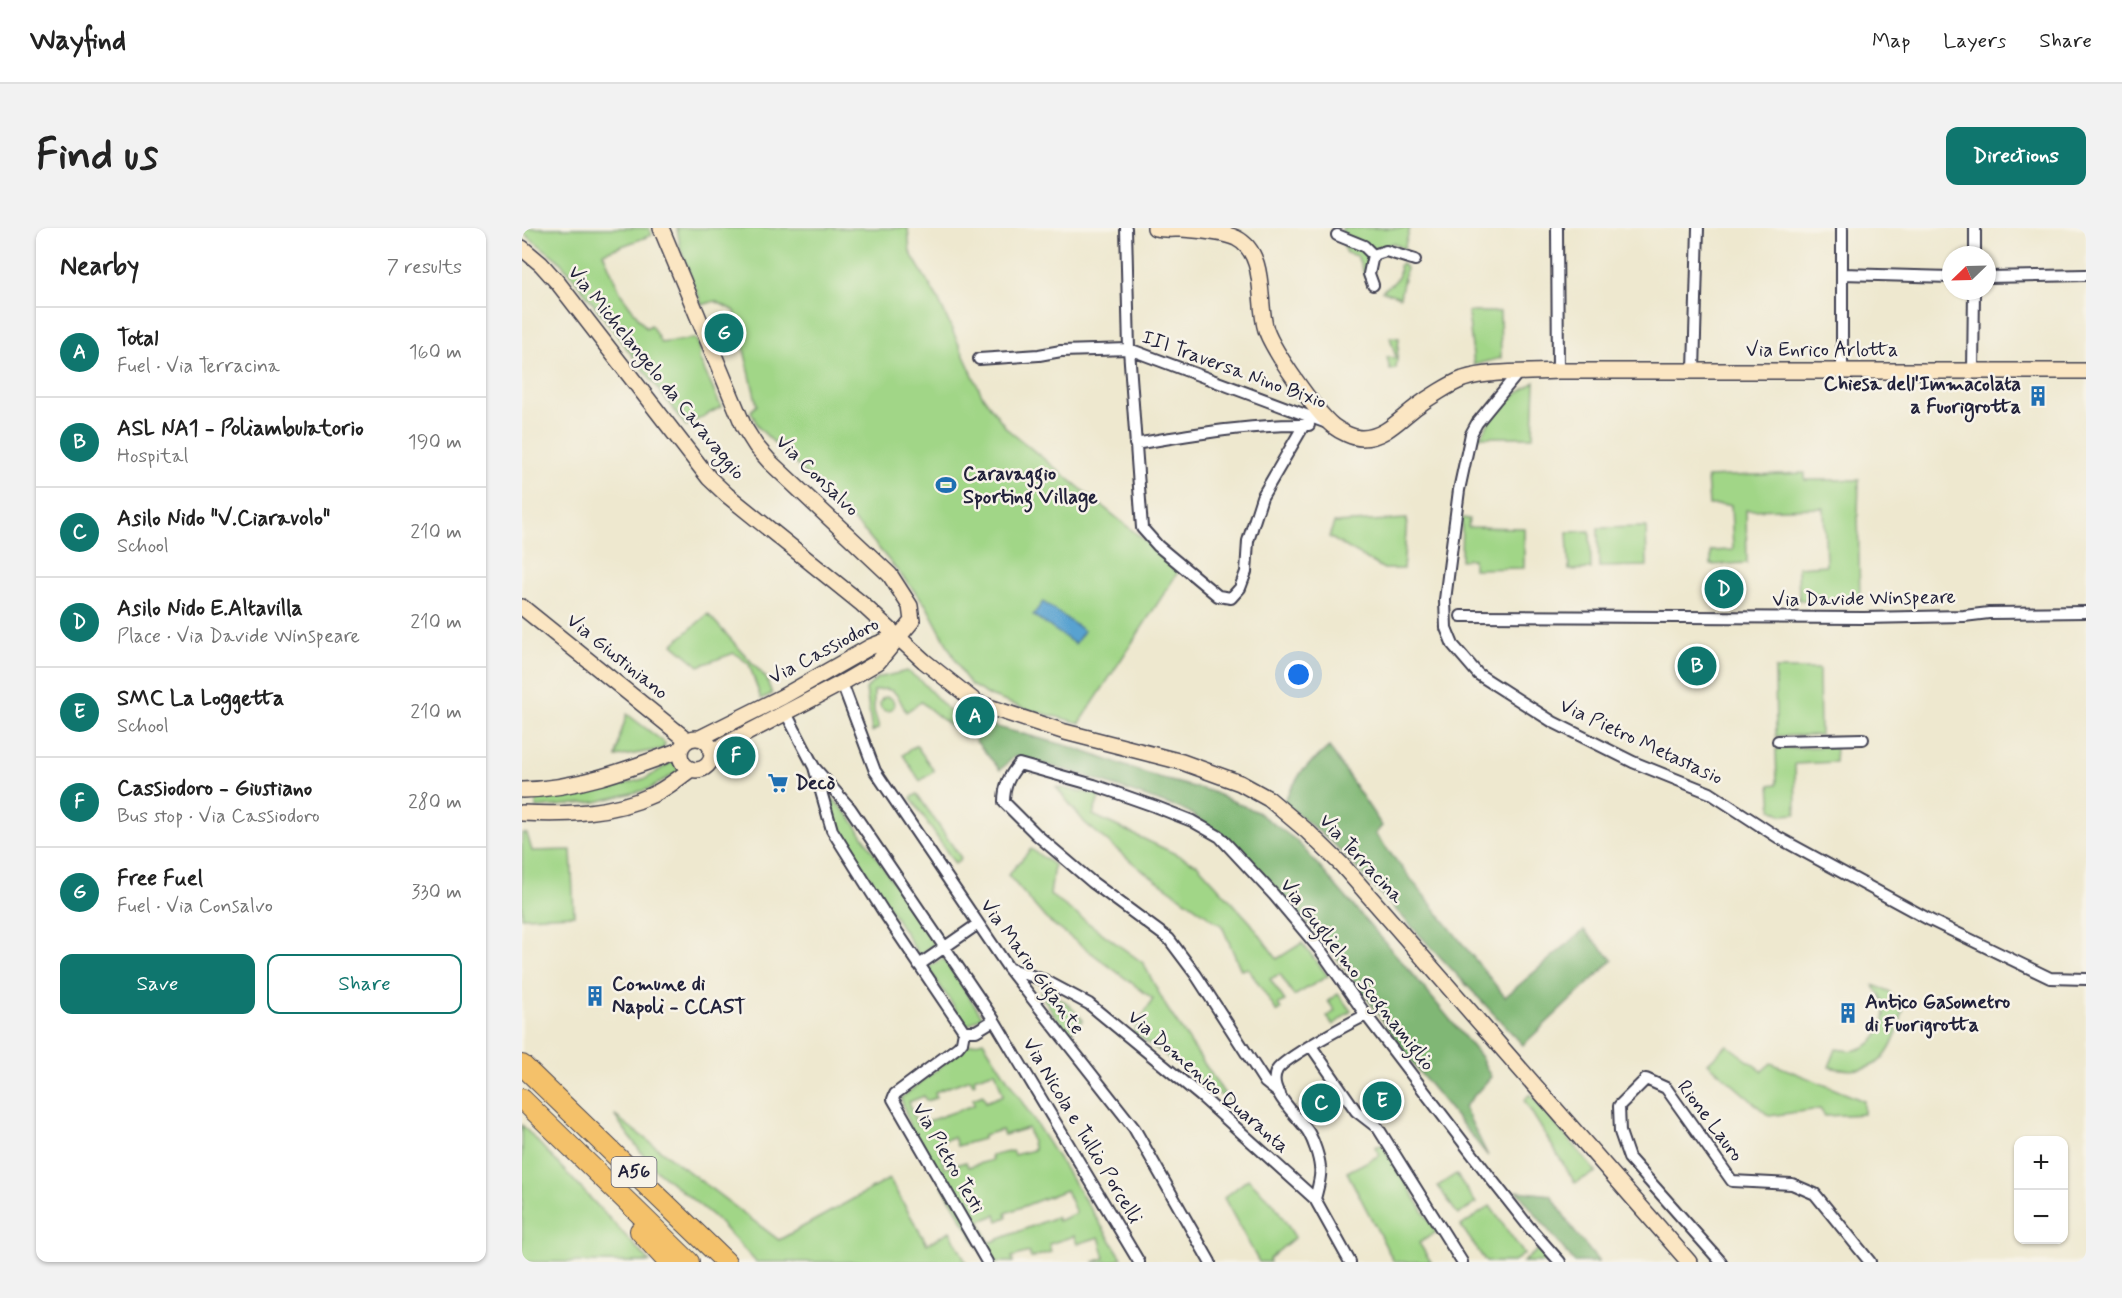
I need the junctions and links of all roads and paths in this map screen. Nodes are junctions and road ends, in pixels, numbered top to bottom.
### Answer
1 (661, 228) edge
2 (1126, 228) edge
3 (1155, 228) edge
4 (1557, 228) edge
5 (1698, 228) edge
6 (1842, 228) edge
7 (1976, 228) edge
8 (1337, 235) dead end
9 (1975, 246) edge
10 (522, 248) edge
11 (1373, 255) junction
12 (1415, 260) dead end
13 (1842, 274) junction
14 (2086, 275) edge
15 (1942, 277) edge
16 (1996, 277) edge
17 (1373, 285) dead end
18 (1974, 300) edge
19 (1129, 349) junction
20 (979, 359) dead end
21 (1558, 371) junction
22 (1694, 371) junction
23 (1842, 371) junction
24 (1973, 371) junction
25 (2086, 371) edge
26 (1518, 374) junction
27 (1304, 425) junction
28 (1333, 426) junction
29 (1135, 444) junction
30 (522, 607) edge
31 (2086, 612) edge
32 (1461, 616) dead end
33 (898, 636) junction
34 (842, 683) junction
35 (786, 713) junction
36 (1863, 739) dead end
37 (1778, 741) dead end
38 (689, 743) junction
39 (711, 752) junction
40 (814, 767) junction
41 (691, 769) junction
42 (526, 790) edge
43 (526, 813) edge
44 (978, 924) junction
45 (945, 947) junction
46 (919, 964) junction
47 (1009, 969) junction
48 (2086, 979) edge
49 (1366, 1015) junction
50 (994, 1020) junction
51 (964, 1030) junction
52 (1311, 1046) junction
53 (522, 1065) edge
54 (1280, 1094) junction
55 (522, 1099) edge
56 (649, 1186) junction
57 (1315, 1199) junction
58 (668, 1262) edge
59 (689, 1262) edge
60 (726, 1262) edge
61 (738, 1262) edge
62 (987, 1262) edge
63 (1139, 1262) edge
64 (1210, 1262) edge
65 (1350, 1262) edge
66 (1462, 1262) edge
67 (1560, 1262) edge
68 (1689, 1262) edge
69 (1720, 1262) edge
70 (1869, 1262) edge

1 - 33 main road, Via Consalvo
2 - 19 street
3 - 28 main road
4 - 21 street
5 - 22 street
6 - 13 street
7 - 9 street
8 - 11 street
10 - 33 main road, Via Michelangelo da Caravaggio
11 - 12 street
11 - 17 street
13 - 15 street
13 - 23 street
14 - 16 street
18 - 24 street
19 - 20 street, III Traversa Nino Bixio
19 - 28 street, III Traversa Nino Bixio
19 - 29 street
21 - 22 main road, Via Enrico Arlotta
21 - 26 main road, Via Enrico Arlotta
22 - 23 main road, Via Enrico Arlotta
23 - 24 main road, Via Enrico Arlotta
24 - 25 main road, Via Enrico Arlotta
26 - 28 main road, Via Enrico Arlotta
26 - 48 street, Via Pietro Metastasio
27 - 28 street
27 - 29 street
27 - 29 street
30 - 38 main road, Via Giustiniano
31 - 32 street, Via Davide Winspeare
33 - 34 main road, Via Cassiodoro
33 - 38 main road, Via Cassiodoro
33 - 68 main road, Via Terracina
34 - 35 main road, Via Cassiodoro
34 - 44 street, Via Mario Gigante
35 - 39 main road, Via Cassiodoro
35 - 40 street, Via Nicola e Tullio Porcelli
36 - 37 street
38 - 39 main road
38 - 41 main road
38 - 42 main road, Via Cassiodoro
39 - 41 main road
40 - 45 street, Via Nicola e Tullio Porcelli
40 - 46 street, Via Nicola e Tullio Porcelli
41 - 43 main road
42 - 43 main road
44 - 45 street
44 - 47 street, Via Mario Gigante
45 - 46 street
45 - 50 street, Via Nicola e Tullio Porcelli
46 - 51 street, Via Nicola e Tullio Porcelli
47 - 57 street, Via Domenico Quaranta
47 - 64 street, Via Mario Gigante
49 - 52 street
49 - 54 street, Via Guglielmo Scognamiglio
49 - 67 street, Via Guglielmo Scognamiglio
50 - 51 street
50 - 63 street, Via Nicola e Tullio Porcelli
51 - 62 street, Via Pietro Testi
52 - 54 street
52 - 66 street
53 - 56 highway, A56
54 - 57 street
55 - 58 highway
55 - 59 highway, A56
56 - 60 highway, A56
56 - 61 highway
57 - 65 street, Via Domenico Quaranta
69 - 70 street, Rione Lauro

